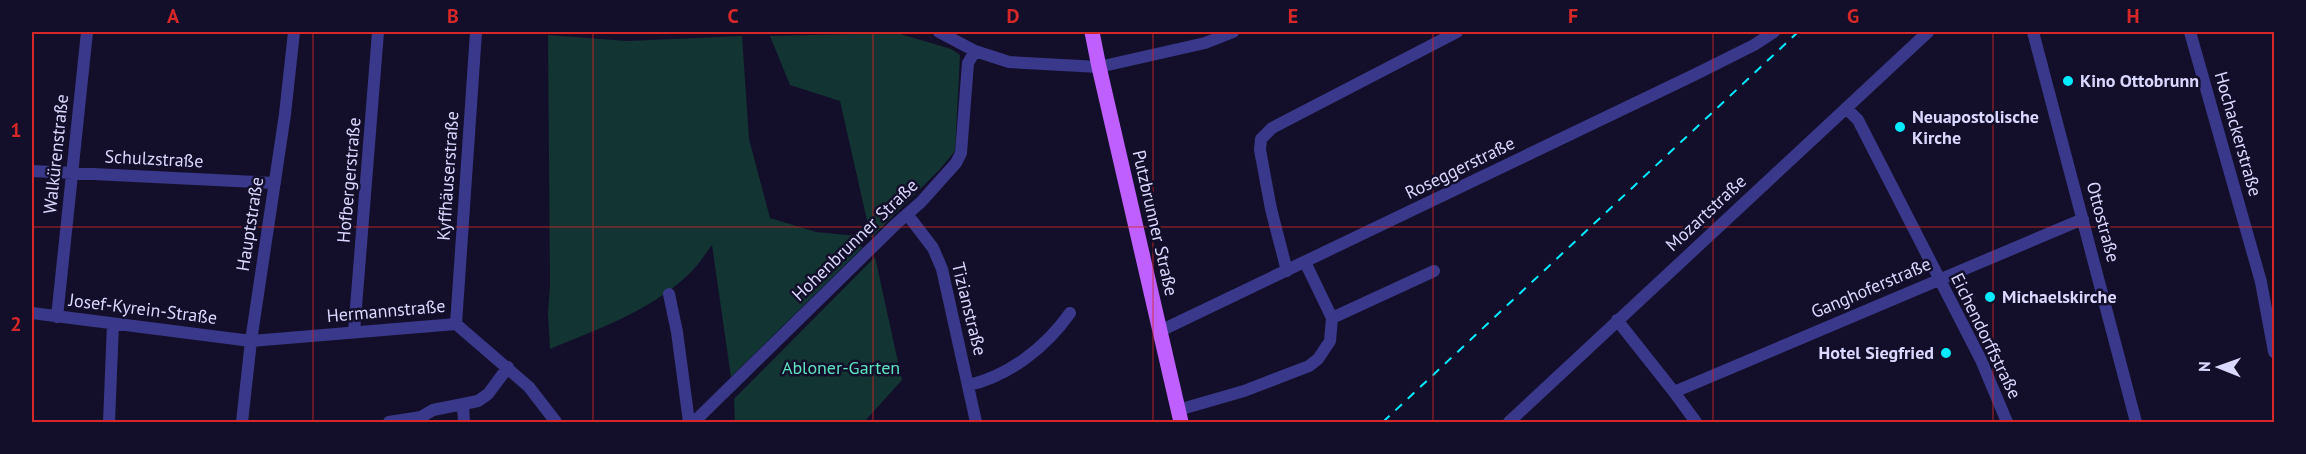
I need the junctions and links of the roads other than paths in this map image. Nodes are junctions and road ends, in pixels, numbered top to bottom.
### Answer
1 (87, 32) edge
2 (294, 32) edge
3 (378, 32) edge
4 (476, 32) edge
5 (939, 32) edge
6 (1092, 32) edge
7 (1233, 32) edge
8 (1457, 32) edge
9 (1774, 32) edge
10 (1928, 32) edge
11 (2033, 32) edge
12 (2190, 32) edge
13 (975, 51) junction
14 (1099, 67) junction
15 (1846, 108) junction
16 (32, 171) edge
17 (72, 172) junction
18 (275, 183) junction
19 (907, 214) junction
20 (2083, 219) junction
21 (1305, 262) junction
22 (1434, 270) dead end
23 (1287, 271) junction
24 (1939, 279) junction
25 (669, 294) dead end
26 (32, 313) edge
27 (1070, 313) dead end
28 (57, 317) junction
29 (1332, 318) junction
30 (1617, 320) junction
31 (113, 324) junction
32 (456, 324) junction
33 (354, 332) junction
34 (1160, 332) junction
35 (2273, 334) edge
36 (250, 341) junction
37 (2274, 352) edge
38 (508, 368) junction
39 (969, 385) junction
40 (1674, 392) junction
41 (464, 405) junction
42 (1180, 416) edge
43 (393, 422) edge
44 (109, 423) edge
45 (242, 423) edge
46 (464, 423) edge
47 (556, 423) edge
48 (689, 423) edge
49 (694, 423) edge
50 (976, 423) edge
51 (1509, 423) edge
52 (1696, 423) edge
53 (2007, 423) edge
54 (2136, 423) edge

1 - 17 street, Walkürenstraße
2 - 18 street, Hauptstraße
3 - 33 street, Hofbergerstraße
4 - 32 street, Kyffhäuserstraße
5 - 13 street
6 - 14 main road, Putzbrunner Straße
7 - 14 street
8 - 23 street
9 - 21 street, Roseggerstraße
10 - 15 street, Mozartstraße
11 - 20 street, Ottostraße
12 - 35 street, Hochackerstraße
13 - 14 street
13 - 19 street, Hohenbrunner Straße
14 - 34 main road, Putzbrunner Straße
15 - 24 street, Eichendorffstraße
15 - 30 street, Mozartstraße
16 - 17 street, Schulzstraße
17 - 18 street, Schulzstraße
17 - 28 street, Walkürenstraße
18 - 36 street, Hauptstraße
19 - 39 street, Tizianstraße
19 - 49 street, Hohenbrunner Straße
20 - 24 street, Ganghoferstraße
20 - 54 street, Ottostraße
21 - 23 street, Roseggerstraße
21 - 29 street
22 - 29 street
23 - 34 street, Roseggerstraße
24 - 40 street, Ganghoferstraße
24 - 53 street, Eichendorffstraße
25 - 48 street
26 - 28 street, Josef-Kyrein-Straße
27 - 39 street
28 - 31 street, Josef-Kyrein-Straße
29 - 42 street
30 - 40 street
30 - 51 street, Mozartstraße
31 - 36 street, Josef-Kyrein-Straße
31 - 44 street
32 - 33 street, Hermannstraße
32 - 38 street, Hermannstraße
33 - 36 street, Hermannstraße
34 - 42 main road, Putzbrunner Straße
35 - 37 street, Hochackerstraße
36 - 45 street, Hauptstraße
38 - 41 street
38 - 47 street, Hermannstraße
39 - 50 street, Tizianstraße
40 - 52 street
41 - 43 street
41 - 46 street

